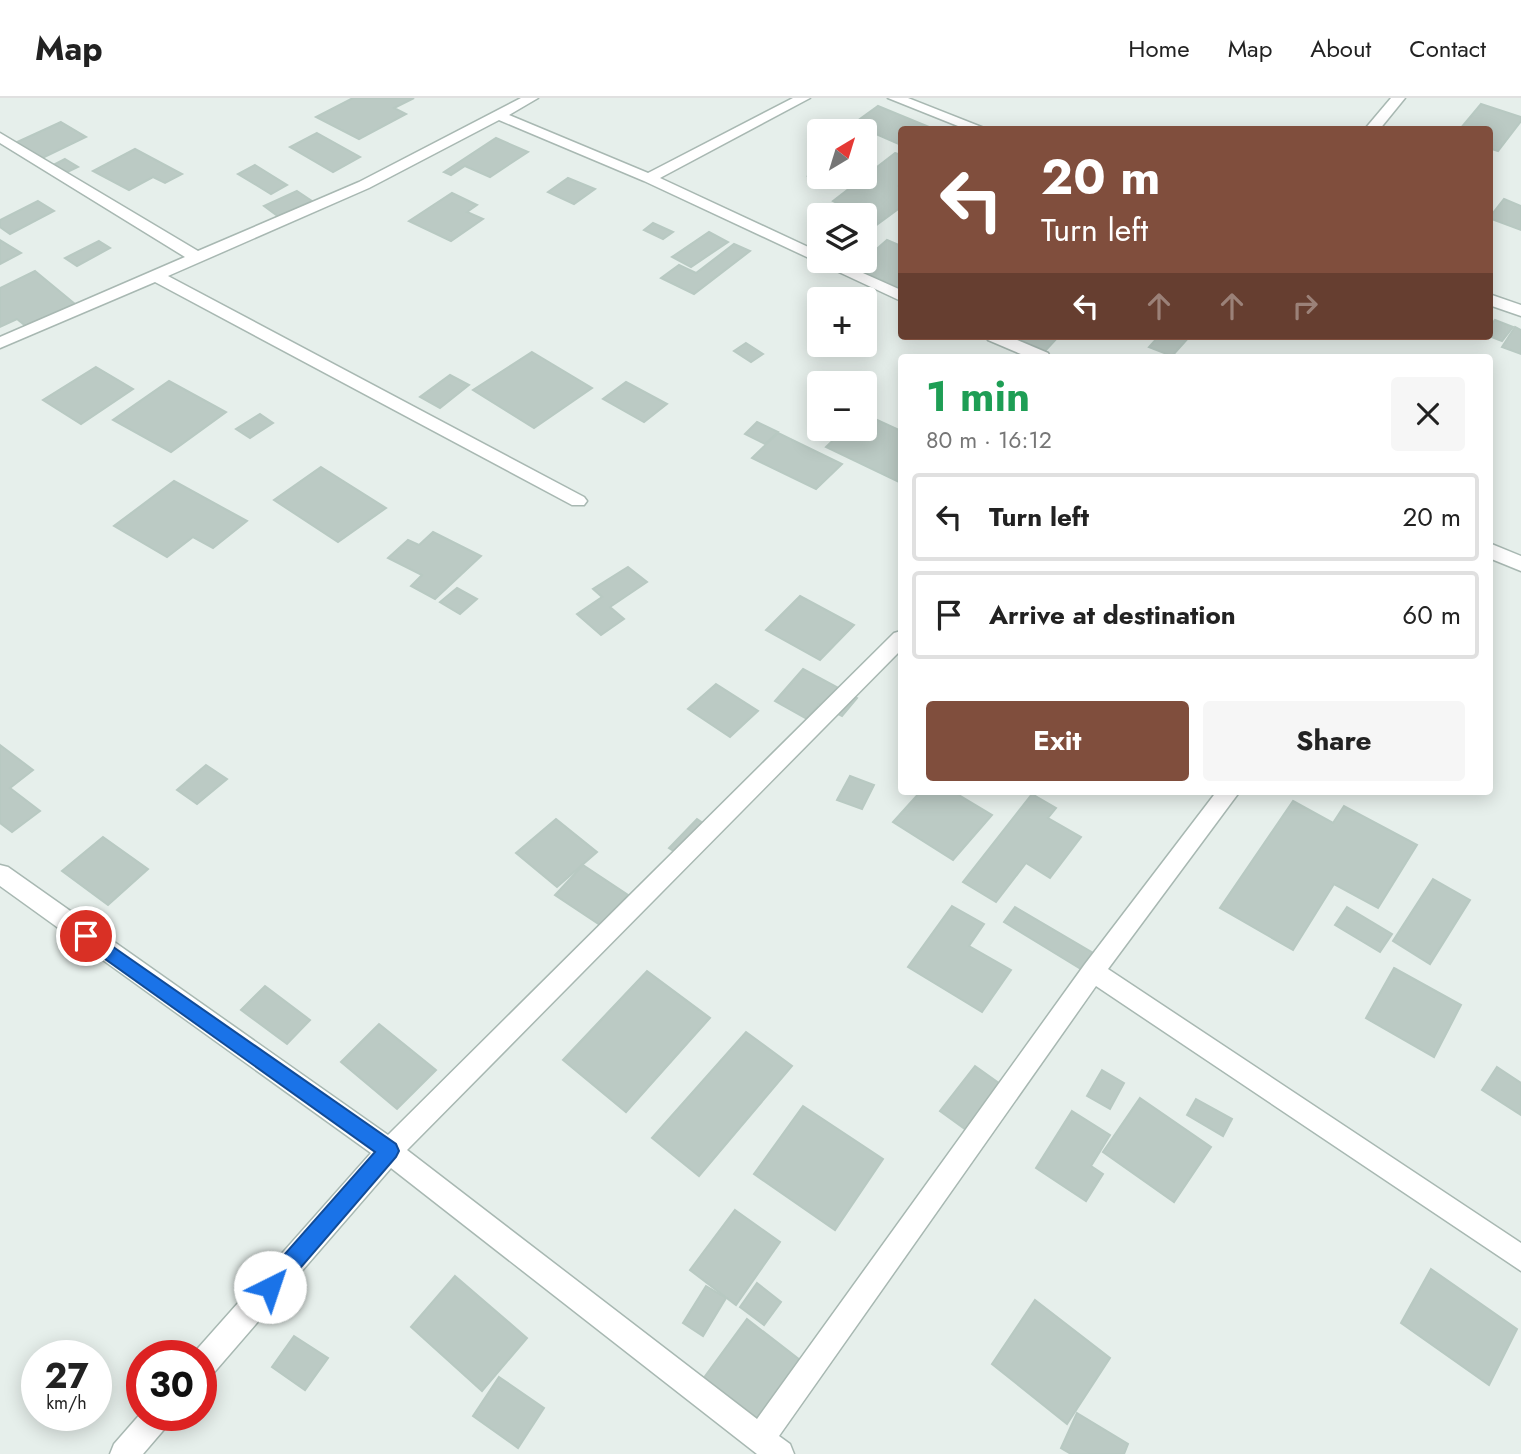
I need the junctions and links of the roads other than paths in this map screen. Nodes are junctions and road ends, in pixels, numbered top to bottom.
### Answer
1 (531, 98) edge
2 (803, 98) edge
3 (895, 98) edge
4 (1398, 98) edge
5 (500, 116) junction
6 (971, 126) edge
7 (1374, 126) edge
8 (0, 137) edge
9 (649, 178) junction
10 (807, 252) edge
11 (198, 258) junction
12 (850, 273) edge
13 (156, 276) junction
14 (898, 295) edge
15 (1493, 300) edge
16 (1521, 311) edge
17 (1003, 340) edge
18 (0, 344) edge
19 (1035, 354) edge
20 (578, 501) dead end
21 (1493, 552) edge
22 (1521, 564) edge
23 (898, 641) edge
24 (1226, 795) edge
25 (0, 874) edge
26 (1093, 971) junction
27 (389, 1151) junction
28 (1521, 1258) edge
29 (217, 1348) edge
30 (145, 1431) edge
31 (770, 1447) edge
32 (124, 1454) edge

1 - 5 street
2 - 9 street
3 - 6 street
4 - 7 street
5 - 9 street
5 - 11 street
8 - 11 street
9 - 10 street
11 - 13 street
12 - 14 street
13 - 18 street
13 - 20 street
15 - 16 street
17 - 19 street
21 - 22 street
23 - 27 street
24 - 26 street
25 - 27 street
26 - 28 street
26 - 31 street
27 - 29 street
27 - 31 street
30 - 32 street

